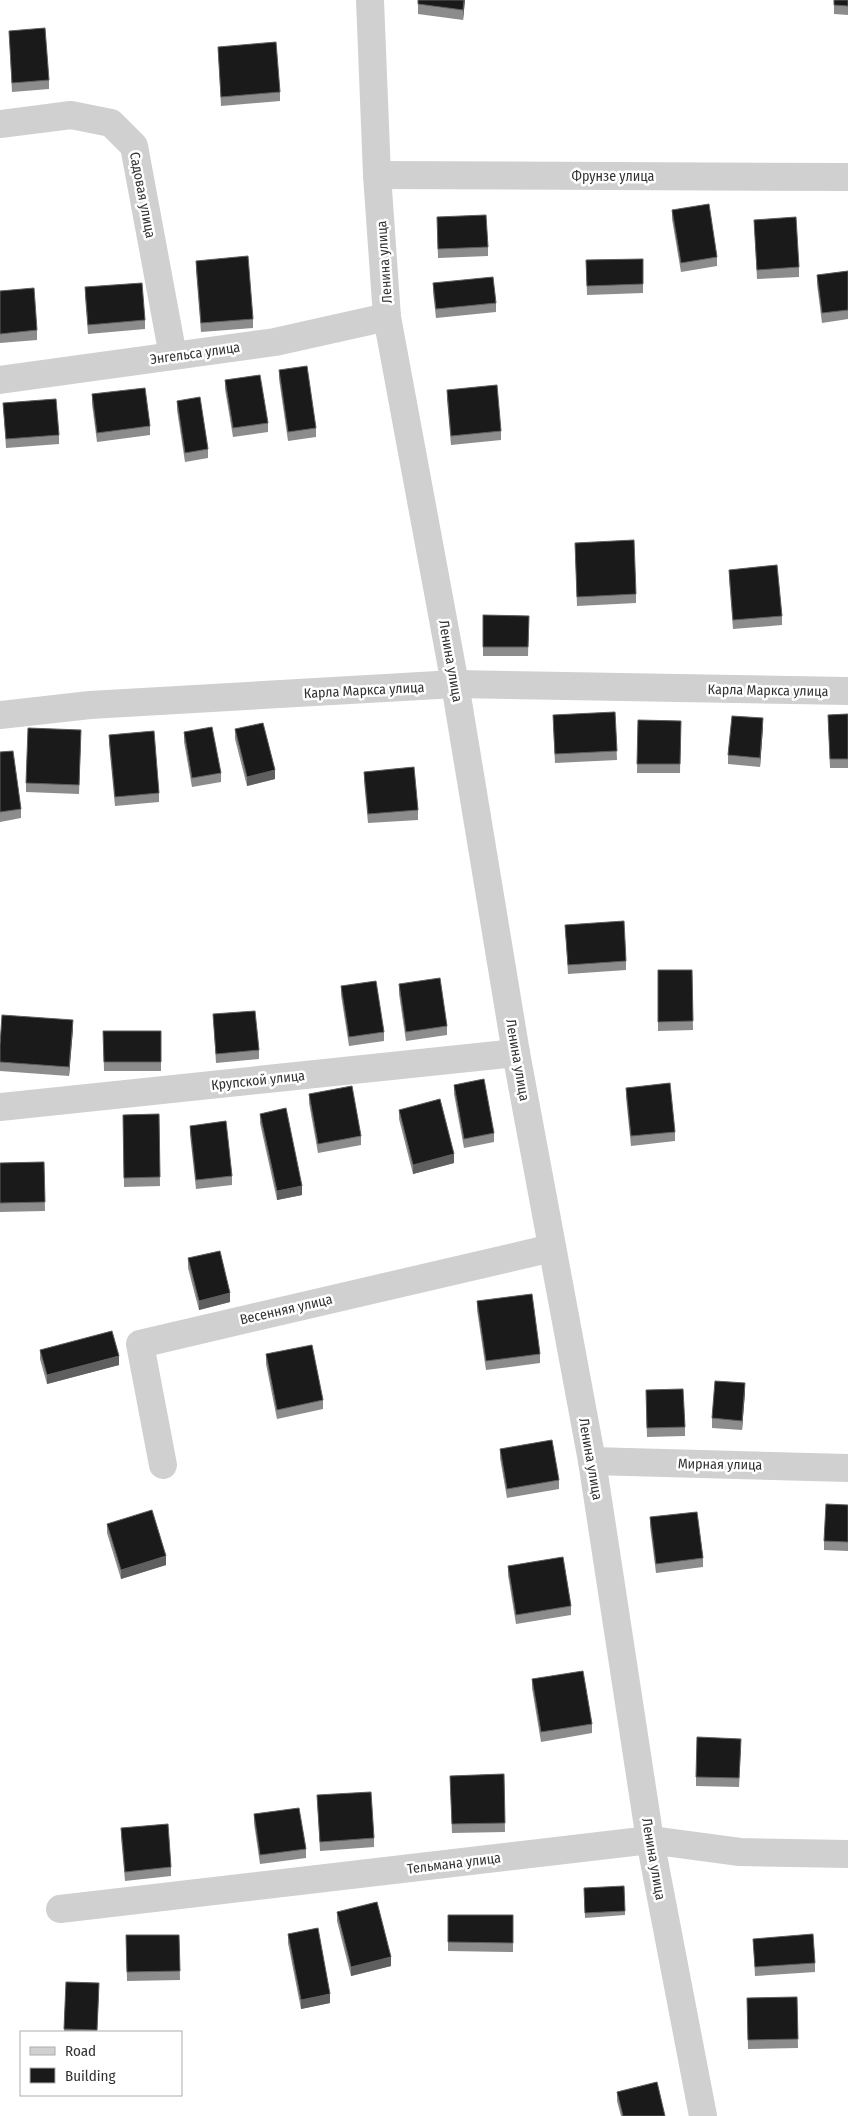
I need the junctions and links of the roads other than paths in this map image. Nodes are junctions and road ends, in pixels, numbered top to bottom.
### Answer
1 (370, 0) edge
2 (0, 124) edge
3 (378, 174) junction
4 (848, 177) edge
5 (387, 317) junction
6 (172, 356) junction
7 (0, 380) edge
8 (455, 684) junction
9 (848, 692) edge
10 (0, 715) edge
11 (516, 1053) junction
12 (0, 1107) edge
13 (552, 1248) junction
14 (592, 1461) junction
15 (163, 1465) dead end
16 (848, 1468) edge
17 (650, 1840) junction
18 (848, 1854) edge
19 (60, 1910) dead end
20 (703, 2116) edge

1 - 3 street, Ленина улица
2 - 6 street, Садовая улица
3 - 4 street, Фрунзе улица
3 - 5 street, Ленина улица
5 - 6 street, Энгельса улица
5 - 8 street, Ленина улица
6 - 7 street, Энгельса улица
8 - 9 street, Карла Маркса улица
8 - 10 street, Карла Маркса улица
8 - 11 street, Ленина улица
11 - 12 street, Крупской улица
11 - 13 street, Ленина улица
13 - 14 street, Ленина улица
13 - 15 street, Весенняя улица
14 - 16 street, Мирная улица
14 - 17 street, Ленина улица
17 - 18 street, Тельмана улица
17 - 19 street, Тельмана улица
17 - 20 street, Ленина улица

